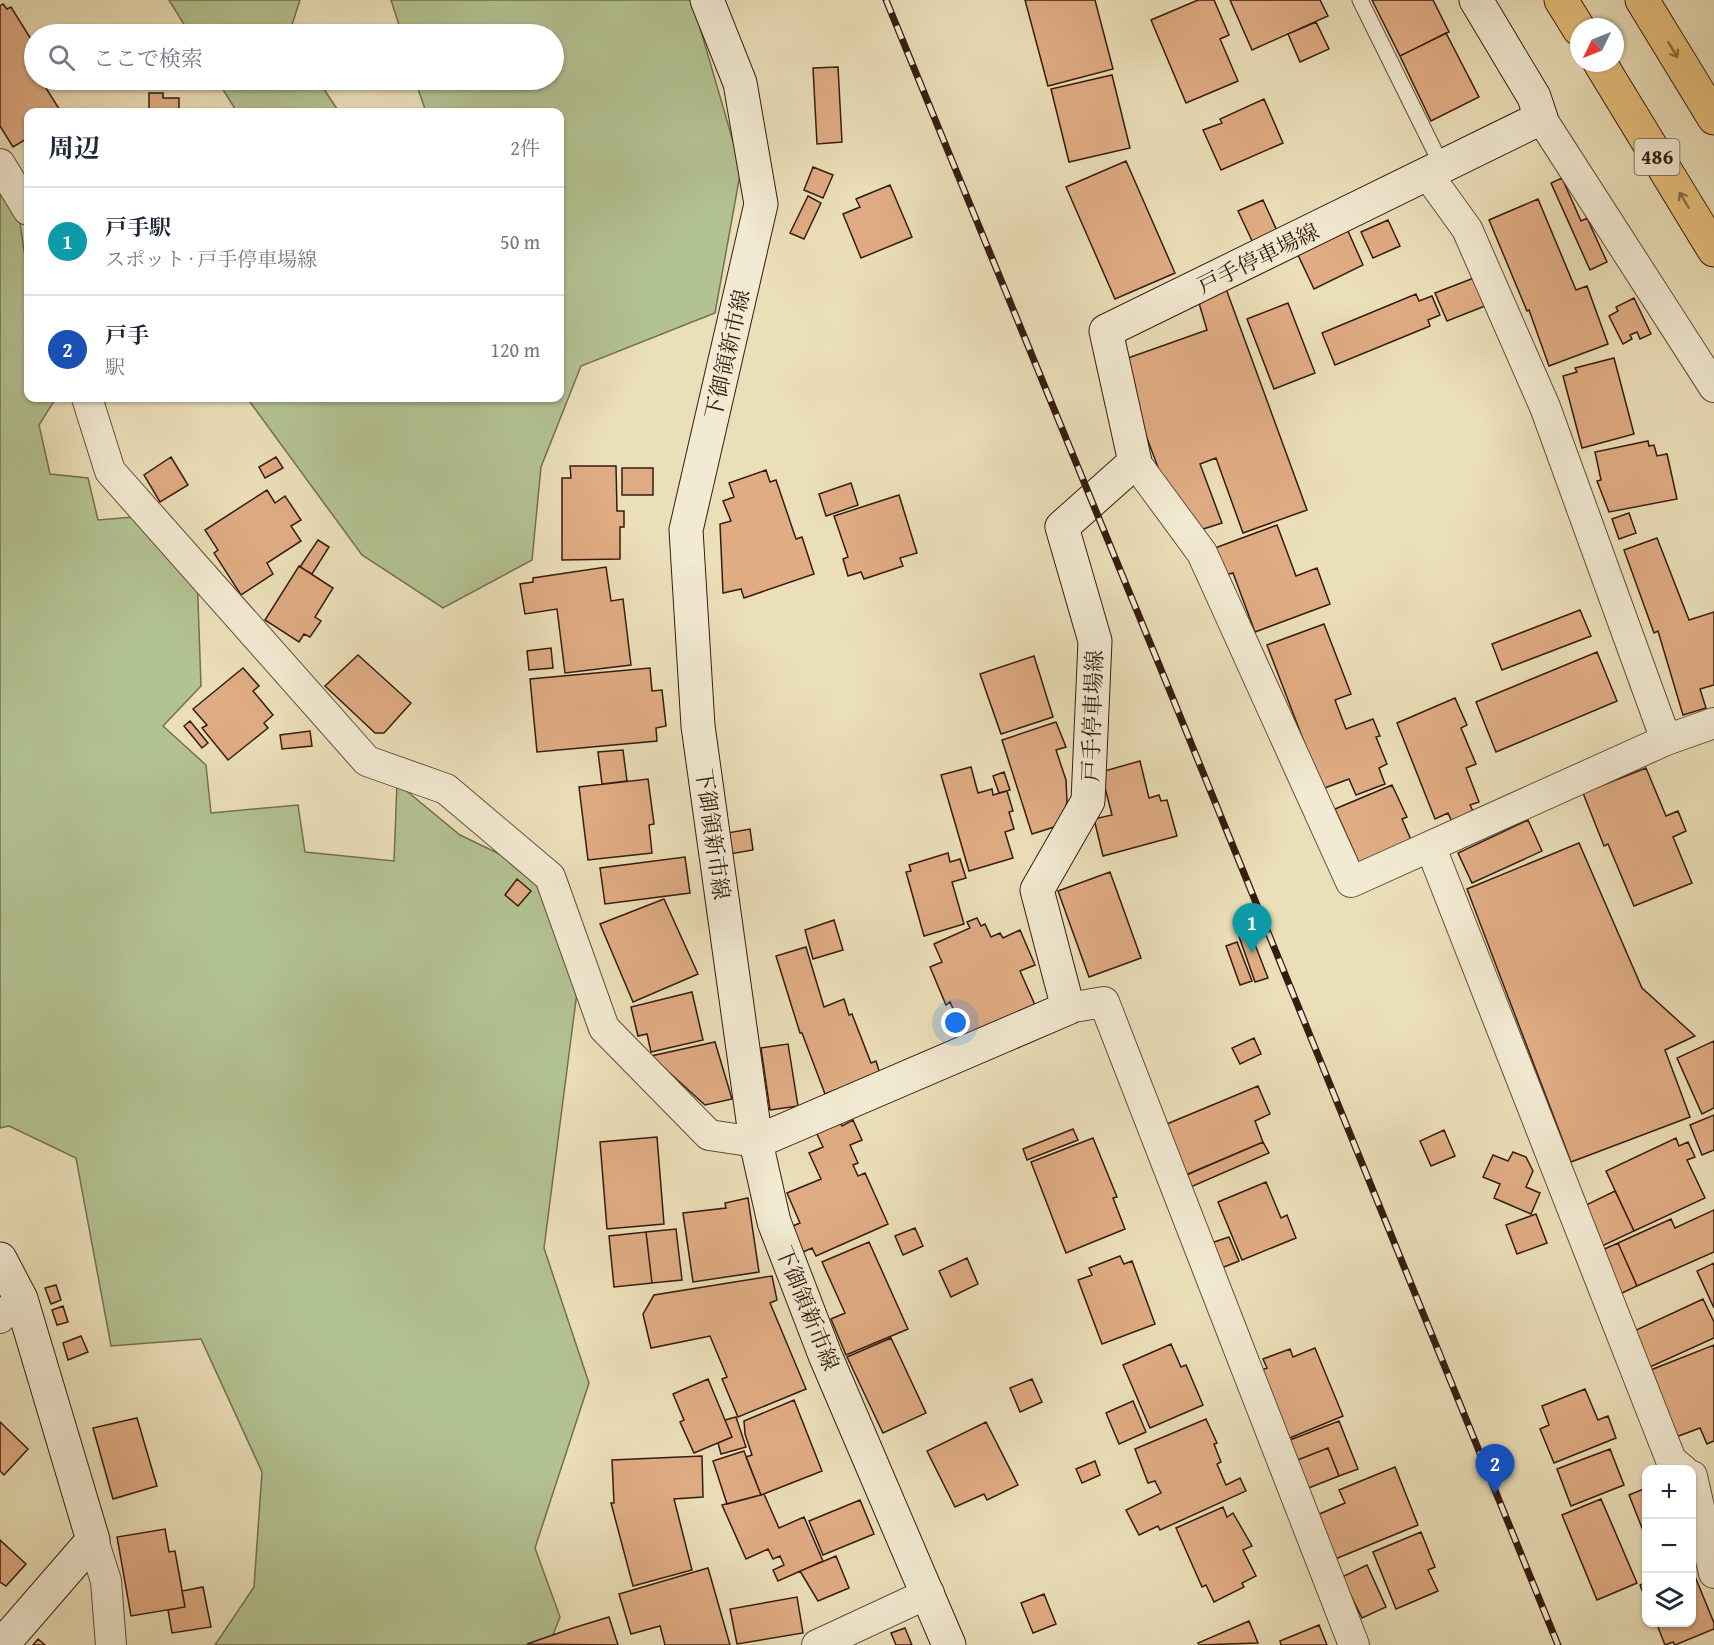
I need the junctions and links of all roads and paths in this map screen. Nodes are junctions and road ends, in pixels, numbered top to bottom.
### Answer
1 (707, 0) edge
2 (1360, 0) edge
3 (1476, 0) edge
4 (1561, 0) edge
5 (1642, 0) edge
6 (1572, 18) edge
7 (1605, 72) edge
8 (1541, 118) junction
9 (1714, 118) edge
10 (0, 164) edge
11 (1436, 171) junction
12 (24, 203) edge
13 (1714, 250) edge
14 (1714, 387) edge
15 (88, 402) edge
16 (1135, 462) junction
17 (1714, 723) edge
18 (1666, 740) junction
19 (1431, 848) junction
20 (1068, 1008) junction
21 (756, 1142) junction
22 (0, 1259) edge
23 (10, 1309) edge
24 (1677, 1465) edge
25 (1696, 1494) edge
26 (93, 1540) junction
27 (1714, 1573) edge
28 (929, 1593) junction
29 (2, 1645) edge
30 (111, 1645) edge
31 (817, 1645) edge
32 (950, 1645) edge
33 (1354, 1645) edge

1 - 21 main road, 下御領新市線
2 - 11 lane
3 - 8 main road
4 - 6 highway
5 -> 9 highway
13 -> 7 highway, 486
8 - 11 main road, 戸手停車場線
8 - 14 street
10 - 12 street
11 - 16 main road, 戸手停車場線
11 - 18 street
15 - 21 street
16 - 19 street
16 - 20 main road, 戸手停車場線
17 - 18 street
18 - 19 street
19 - 24 street
20 - 21 main road
20 - 33 street
21 - 28 main road, 下御領新市線
22 - 23 main road
23 - 26 main road
25 - 27 street
26 - 29 main road
26 - 30 street
28 - 31 street
28 - 32 main road, 下御領新市線

